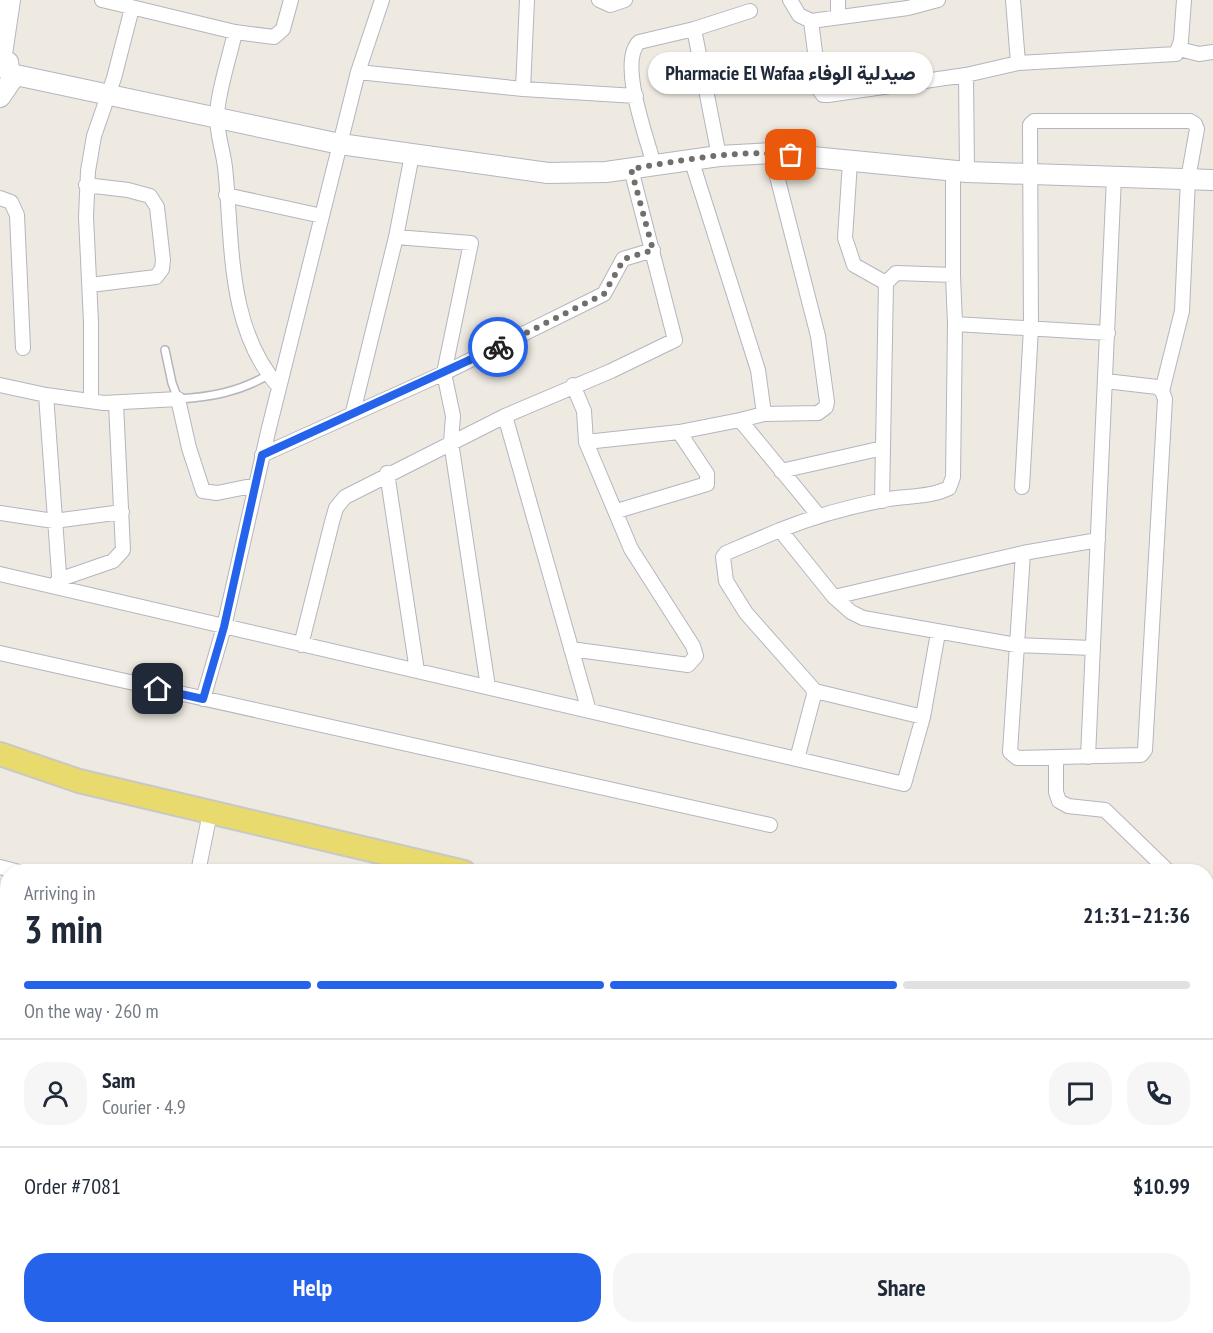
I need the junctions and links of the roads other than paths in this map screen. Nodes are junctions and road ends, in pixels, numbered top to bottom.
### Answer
1 (10, 0) edge
2 (102, 0) edge
3 (291, 0) edge
4 (382, 0) edge
5 (527, 0) edge
6 (599, 0) edge
7 (625, 0) edge
8 (790, 0) edge
9 (838, 0) edge
10 (938, 0) edge
11 (1013, 0) edge
12 (1184, 0) edge
13 (908, 4) edge
14 (132, 8) junction
15 (750, 11) dead end
16 (838, 16) junction
17 (811, 21) junction
18 (694, 30) junction
19 (235, 32) junction
20 (1179, 49) junction
21 (1213, 52) edge
22 (1, 53) edge
23 (1018, 63) junction
24 (358, 72) junction
25 (11, 74) junction
26 (966, 75) junction
27 (523, 89) junction
28 (108, 95) junction
29 (636, 96) junction
30 (0, 97) edge
31 (217, 117) junction
32 (340, 144) junction
33 (771, 153) junction
34 (412, 155) junction
35 (718, 156) junction
36 (691, 159) junction
37 (850, 162) junction
38 (654, 165) junction
39 (631, 169) junction
40 (960, 171) junction
41 (1029, 174) junction
42 (1114, 177) junction
43 (1188, 179) junction
44 (1213, 180) edge
45 (86, 185) junction
46 (226, 195) junction
47 (0, 198) edge
48 (322, 216) junction
49 (396, 237) junction
50 (653, 250) junction
51 (952, 275) junction
52 (886, 283) junction
53 (90, 285) junction
54 (955, 324) junction
55 (1031, 328) junction
56 (1108, 333) junction
57 (23, 348) dead end
58 (165, 350) dead end
59 (444, 374) junction
60 (268, 375) junction
61 (1107, 381) junction
62 (0, 385) edge
63 (573, 385) junction
64 (279, 387) junction
65 (1162, 391) junction
66 (46, 395) junction
67 (178, 399) junction
68 (91, 401) junction
69 (116, 404) junction
70 (353, 412) junction
71 (764, 414) junction
72 (505, 416) junction
73 (740, 420) junction
74 (679, 432) junction
75 (451, 442) junction
76 (586, 442) junction
77 (883, 447) junction
78 (262, 455) junction
79 (781, 471) junction
80 (387, 473) junction
81 (256, 485) junction
82 (1022, 487) dead end
83 (882, 501) junction
84 (617, 511) junction
85 (122, 512) junction
86 (0, 513) edge
87 (819, 516) junction
88 (54, 521) junction
89 (780, 530) junction
90 (1098, 540) junction
91 (1023, 553) junction
92 (0, 574) edge
93 (59, 584) junction
94 (834, 597) junction
95 (224, 627) junction
96 (938, 633) junction
97 (301, 645) junction
98 (1016, 645) junction
99 (1092, 648) junction
100 (571, 649) junction
101 (0, 653) edge
102 (417, 671) junction
103 (488, 687) junction
104 (815, 691) junction
105 (203, 699) junction
106 (589, 711) junction
107 (923, 717) junction
108 (0, 754) edge
109 (1088, 756) junction
110 (1056, 758) junction
111 (797, 759) junction
112 (0, 771) edge
113 (79, 781) junction
114 (210, 813) junction
115 (770, 825) dead end
116 (200, 864) edge
117 (430, 864) edge
118 (1161, 864) edge

1 - 22 street
2 - 14 street
3 - 19 street
4 - 24 street
5 - 27 street
6 - 7 street
8 - 17 street
9 - 16 street
10 - 13 street
11 - 23 street
12 - 20 street
13 - 16 street
14 - 19 street
14 - 28 street
15 - 18 street
16 - 17 street
17 - 26 street
18 - 29 street
18 - 35 street
19 - 31 street
20 - 21 street
20 - 23 street
22 - 25 street
23 - 26 street
24 - 27 street
24 - 32 street
25 - 28 street
25 - 30 street
26 - 40 street
27 - 29 street
28 - 31 street
28 - 45 street
29 - 38 street
31 - 32 street
31 - 46 street
32 - 34 street
32 - 48 street
33 - 35 street
33 - 37 street
33 - 71 street
34 - 39 street
34 - 49 street
35 - 36 street
36 - 38 street
36 - 71 street
37 - 40 street
37 - 52 street
38 - 39 street
39 - 50 street
40 - 41 street
40 - 51 street
41 - 42 street
41 - 43 street
41 - 55 street
42 - 43 street
42 - 56 street
43 - 44 street
43 - 65 street
45 - 53 street
45 - 53 street
46 - 48 street
46 - 60 street
47 - 57 street
48 - 64 street
49 - 59 street
49 - 70 street
50 - 59 street
50 - 63 street
51 - 52 street
51 - 54 street
52 - 77 street
53 - 68 street
54 - 55 street
54 - 83 street
55 - 56 street
55 - 82 street
56 - 61 street
58 - 67 lane
59 - 70 street
59 - 75 street
60 - 64 street
60 - 67 lane
61 - 65 street
61 - 90 street
62 - 66 street
63 - 72 street
63 - 76 street
64 - 78 street
65 - 109 street
66 - 68 street
66 - 88 street
67 - 69 street
67 - 81 street
68 - 69 street
69 - 85 street
70 - 78 street
71 - 73 street
72 - 75 street
72 - 100 street
73 - 74 street
73 - 79 street
74 - 76 street
74 - 84 street
75 - 80 street
75 - 103 street
76 - 84 street
77 - 79 street
77 - 83 street
78 - 81 street
79 - 87 street
80 - 97 street
80 - 102 street
81 - 95 street
83 - 87 street
84 - 100 street
85 - 88 street
85 - 93 street
86 - 88 street
87 - 89 street
88 - 93 street
89 - 94 street
89 - 104 street
90 - 91 street
90 - 99 street
91 - 94 street
91 - 98 street
92 - 93 street
93 - 95 street
94 - 96 street
95 - 97 street
95 - 105 street
96 - 98 street
96 - 107 street
97 - 102 street
98 - 99 street
98 - 110 street
99 - 109 street
100 - 106 street
101 - 105 street
102 - 103 street
103 - 106 street
104 - 107 street
104 - 111 street
105 - 115 street
106 - 111 street
107 - 111 street
108 - 113 main road
109 - 110 street
110 - 118 street
112 - 113 main road
113 - 114 main road
114 - 116 street
114 - 117 main road

